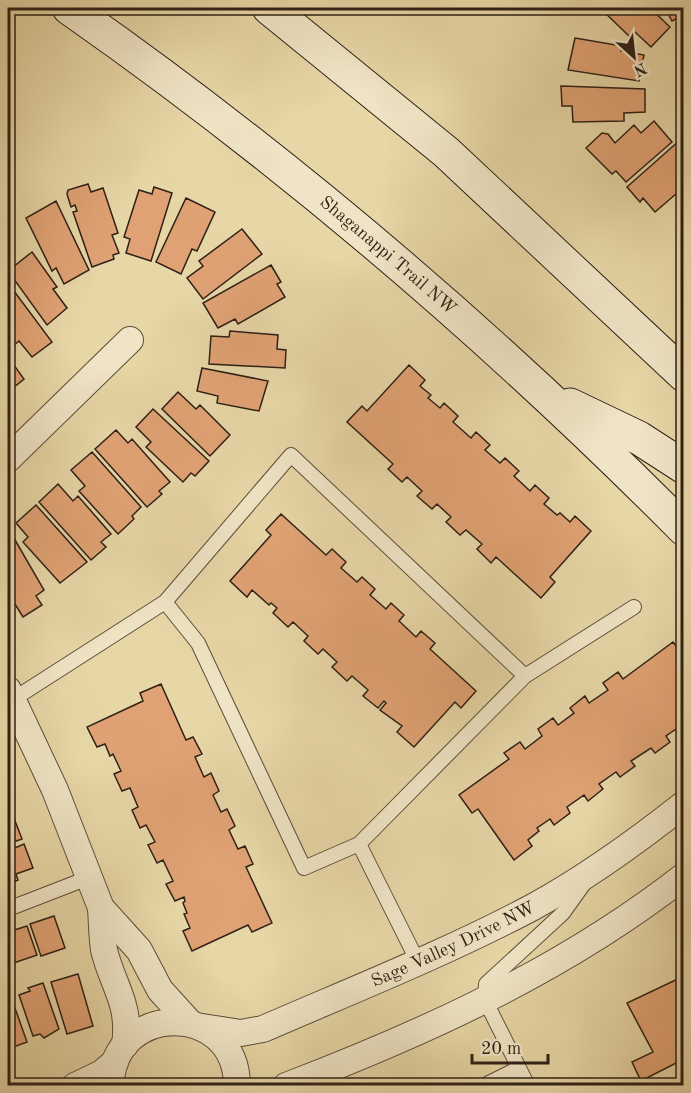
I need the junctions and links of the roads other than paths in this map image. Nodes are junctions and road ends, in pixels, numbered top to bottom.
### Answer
1 (69, 8) edge
2 (269, 8) edge
3 (130, 340) dead end
4 (684, 375) edge
5 (542, 391) junction
6 (8, 459) edge
7 (684, 467) edge
8 (684, 529) edge
9 (165, 602) junction
10 (634, 607) dead end
11 (525, 676) junction
12 (10, 695) edge
13 (684, 804) edge
14 (358, 844) junction
15 (593, 871) junction
16 (684, 876) edge
17 (87, 878) junction
18 (102, 908) junction
19 (8, 909) edge
20 (418, 962) junction
21 (485, 1000) junction
22 (196, 1025) junction
23 (117, 1064) edge
24 (519, 1068) junction
25 (75, 1086) edge
26 (237, 1086) edge
27 (286, 1086) edge
28 (483, 1086) edge
29 (528, 1086) edge

1 - 5 main road, Shaganappi Trail NW
2 - 4 main road
3 - 6 street
5 - 7 main road
5 - 8 main road, Shaganappi Trail NW
9 - 11 lane
9 - 12 lane
9 - 14 lane
10 - 11 lane
11 - 14 lane
12 - 17 street
13 - 15 street, Sage Valley Drive NW
14 - 20 lane
15 - 20 street, Sage Valley Drive NW
15 - 21 lane
16 - 21 street
17 - 18 street
17 - 19 lane
18 - 22 street
18 - 23 street
20 - 22 street, Sage Valley Drive NW
21 - 24 lane
21 - 27 street
22 - 23 street, Sage Valley Drive NW
22 - 26 street
23 - 25 street
24 - 28 lane
24 - 29 lane

